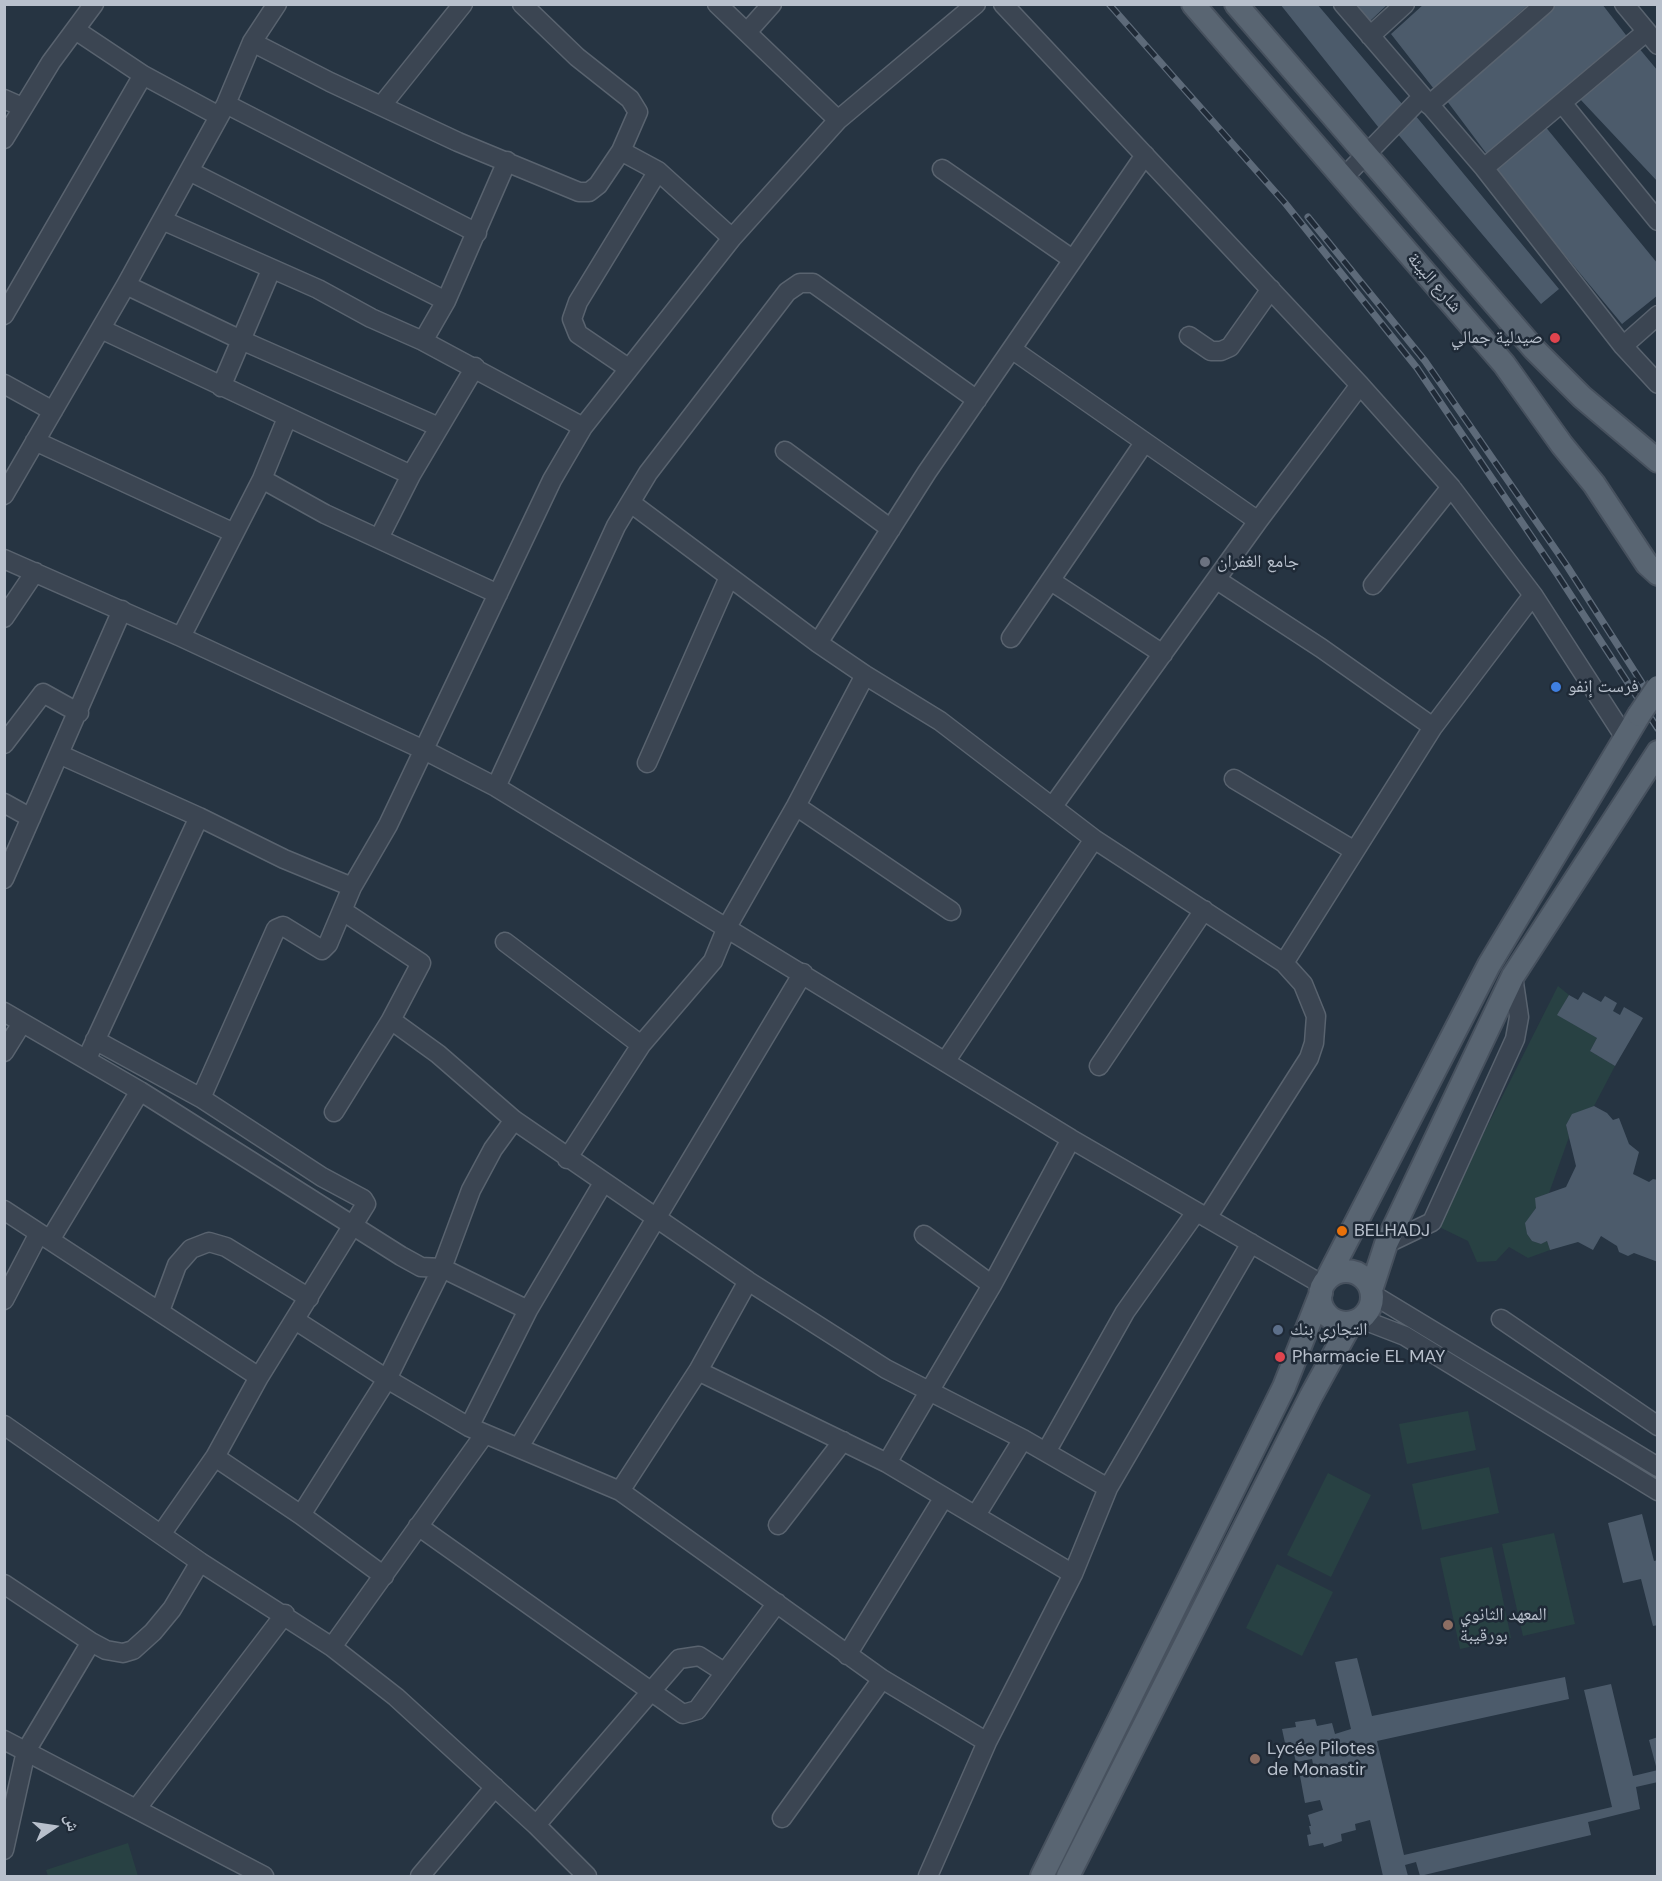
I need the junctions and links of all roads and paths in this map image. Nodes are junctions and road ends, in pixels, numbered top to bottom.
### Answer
1 (94, 4) edge
2 (277, 4) edge
3 (463, 4) edge
4 (522, 4) edge
5 (717, 4) edge
6 (772, 4) edge
7 (976, 4) edge
8 (1003, 4) edge
9 (1193, 4) edge
10 (1236, 4) edge
11 (1343, 4) edge
12 (1405, 4) edge
13 (1545, 4) edge
14 (1624, 4) edge
15 (77, 31) junction
16 (748, 31) junction
17 (1370, 36) junction
18 (1652, 38) edge
19 (252, 42) junction
20 (143, 75) junction
21 (4, 99) edge
22 (1426, 101) junction
23 (1562, 103) junction
24 (382, 105) junction
25 (22, 107) junction
26 (222, 110) junction
27 (838, 120) junction
28 (1340, 125) junction
29 (4, 139) edge
30 (1315, 146) junction
31 (621, 151) junction
32 (1145, 155) junction
33 (1366, 155) junction
34 (507, 161) junction
35 (1484, 168) junction
36 (942, 169) dead end
37 (189, 171) junction
38 (658, 171) junction
39 (1343, 178) junction
40 (162, 220) junction
41 (1658, 220) edge
42 (477, 233) junction
43 (732, 238) junction
44 (1072, 259) junction
45 (271, 270) junction
46 (126, 285) junction
47 (1271, 289) junction
48 (446, 301) junction
49 (4, 315) edge
50 (1658, 315) edge
51 (101, 329) junction
52 (1189, 336) dead end
53 (241, 340) junction
54 (423, 341) junction
55 (1623, 346) junction
56 (1013, 350) junction
57 (476, 367) junction
58 (628, 368) junction
59 (4, 384) edge
60 (1658, 384) edge
61 (1360, 385) junction
62 (221, 387) junction
63 (976, 400) junction
64 (53, 411) junction
65 (287, 418) junction
66 (439, 427) junction
67 (583, 427) junction
68 (35, 441) junction
69 (1144, 443) junction
70 (785, 451) dead end
71 (1655, 453) edge
72 (411, 475) junction
73 (262, 479) junction
74 (1451, 487) junction
75 (4, 495) edge
76 (631, 502) junction
77 (1258, 521) junction
78 (891, 529) junction
79 (232, 532) junction
80 (379, 538) junction
81 (4, 559) edge
82 (35, 572) junction
83 (1658, 574) edge
84 (729, 578) junction
85 (1217, 580) junction
86 (1052, 581) junction
87 (1373, 585) dead end
88 (498, 594) junction
89 (1533, 595) junction
90 (122, 610) junction
91 (4, 618) edge
92 (180, 636) junction
93 (1011, 638) dead end
94 (818, 643) junction
95 (1163, 654) junction
96 (865, 675) junction
97 (1658, 687) edge
98 (79, 713) junction
99 (1432, 727) junction
100 (1624, 736) junction
101 (4, 744) edge
102 (426, 751) junction
103 (61, 755) junction
104 (1655, 760) edge
105 (647, 764) dead end
106 (1234, 779) dead end
107 (496, 787) junction
108 (4, 803) edge
109 (796, 806) junction
110 (1053, 806) junction
111 (199, 816) junction
112 (31, 818) junction
113 (1094, 839) junction
114 (1353, 850) junction
115 (5, 875) edge
116 (351, 887) junction
117 (1204, 910) junction
118 (343, 911) junction
119 (951, 912) dead end
120 (727, 927) junction
121 (505, 942) dead end
122 (1284, 963) junction
123 (803, 973) junction
124 (1513, 976) junction
125 (4, 1012) edge
126 (391, 1020) junction
127 (22, 1023) junction
128 (95, 1040) junction
129 (641, 1045) junction
130 (4, 1052) edge
131 (87, 1059) junction
132 (945, 1062) junction
133 (1099, 1066) dead end
134 (140, 1091) junction
135 (201, 1098) junction
136 (334, 1112) dead end
137 (514, 1120) junction
138 (1071, 1139) junction
139 (567, 1159) junction
140 (603, 1183) junction
141 (4, 1210) edge
142 (1201, 1215) junction
143 (656, 1218) junction
144 (352, 1227) junction
145 (924, 1235) dead end
146 (44, 1236) junction
147 (1251, 1243) junction
148 (1386, 1244) junction
149 (442, 1268) junction
150 (748, 1281) junction
151 (992, 1285) junction
152 (1324, 1286) junction
153 (1371, 1292) junction
154 (309, 1298) junction
155 (4, 1300) edge
156 (528, 1310) junction
157 (159, 1311) junction
158 (1501, 1319) dead end
159 (295, 1320) junction
160 (1356, 1321) junction
161 (698, 1371) junction
162 (259, 1377) junction
163 (387, 1379) junction
164 (929, 1390) junction
165 (4, 1425) edge
166 (1658, 1426) edge
167 (477, 1431) junction
168 (1023, 1439) junction
169 (843, 1441) junction
170 (519, 1447) junction
171 (1046, 1452) junction
172 (215, 1457) junction
173 (887, 1463) junction
174 (1658, 1467) edge
175 (1108, 1488) junction
176 (620, 1491) junction
177 (1658, 1491) edge
178 (944, 1497) junction
179 (301, 1515) junction
180 (976, 1515) junction
181 (778, 1525) dead end
182 (418, 1526) junction
183 (162, 1533) junction
184 (200, 1562) junction
185 (1073, 1574) junction
186 (384, 1576) junction
187 (4, 1584) edge
188 (777, 1603) junction
189 (285, 1614) junction
190 (91, 1642) junction
191 (332, 1647) junction
192 (847, 1655) junction
193 (724, 1672) junction
194 (882, 1679) junction
195 (651, 1692) junction
196 (4, 1740) edge
197 (987, 1742) junction
198 (26, 1751) junction
199 (495, 1787) junction
200 (137, 1808) junction
201 (782, 1818) dead end
202 (536, 1825) junction
203 (4, 1850) edge
204 (264, 1876) edge
205 (420, 1876) edge
206 (587, 1876) edge
207 (928, 1876) edge
208 (1042, 1876) edge
209 (1068, 1876) edge

1 - 15 street
2 - 19 street
3 - 24 street
4 - 31 street
5 - 16 street
6 - 16 street
7 - 27 street
8 - 32 street
9 - 30 main road, شارع البيئة
10 - 28 main road, شارع البيئة
11 - 17 street
12 - 17 street
13 - 22 street
14 - 18 street
15 - 20 street
15 - 25 street
16 - 27 street
17 - 22 street
18 - 23 street
19 - 24 street
19 - 26 street
20 - 26 street
20 - 49 street
21 - 25 street
22 - 33 street
22 - 35 street
23 - 35 street
23 - 41 street
24 - 34 street
25 - 29 street
26 - 37 street
26 - 42 street
27 - 43 street
28 - 30 main road
28 - 33 main road, شارع البيئة
30 - 39 main road, شارع البيئة
31 - 34 street
31 - 38 street
32 - 44 street
32 - 47 street
33 - 39 street
33 - 71 main road, شارع البيئة
34 - 42 street
35 - 55 street
36 - 44 street
37 - 40 street
37 - 48 street
38 - 43 street
38 - 58 street
39 - 83 main road, شارع البيئة
40 - 45 street
40 - 46 street
42 - 48 street
43 - 58 street
44 - 56 street
45 - 53 street
45 - 54 street
46 - 51 street
46 - 53 street
47 - 52 street
47 - 61 street
48 - 54 street
50 - 55 street
51 - 62 street
51 - 64 street
53 - 62 street
53 - 66 street
54 - 57 street
55 - 60 street
56 - 63 street
56 - 69 street
57 - 66 street
57 - 67 street
58 - 67 street
59 - 64 street
61 - 74 street
61 - 77 street
62 - 65 street
63 - 76 street
63 - 78 street
64 - 68 street
65 - 72 street
65 - 73 street
66 - 72 street
67 - 88 street
68 - 75 street
68 - 79 street
69 - 77 street
69 - 86 street
70 - 78 street
72 - 80 street
73 - 79 street
73 - 80 street
74 - 87 street
74 - 89 street
76 - 84 street
76 - 107 street
77 - 85 street
78 - 94 street
79 - 92 street
80 - 88 street
81 - 82 street
82 - 90 street
82 - 91 street
84 - 94 street
84 - 105 street
85 - 95 street
85 - 99 street
86 - 93 street
86 - 95 street
88 - 102 street
89 - 99 street
89 - 100 street
90 - 92 street
90 - 98 street
92 - 102 street
94 - 96 street
95 - 110 street
96 - 109 street
96 - 110 street
97 - 100 main road, bridge
98 - 101 street
98 - 103 street
99 - 114 street
100 - 152 main road
102 - 107 street
102 - 116 street
103 - 111 street
103 - 112 street
104 - 124 main road
106 - 114 street
107 - 120 street
108 - 112 street
109 - 119 street
109 - 120 street
110 - 113 street
111 - 116 street
111 - 128 street
112 - 115 street
113 - 117 street
113 - 132 street
114 - 122 street
116 - 118 street
117 - 122 street
117 - 133 street
118 - 126 street
118 - 135 street
120 - 123 street
120 - 129 street
121 - 129 street
122 - 142 street
123 - 132 street
123 - 143 street
124 - 148 main road
124 - 148 street
125 - 127 street
126 - 136 street
126 - 137 street
127 - 130 street
127 - 131 street
128 - 131 street
128 - 135 street
129 - 139 street
131 - 134 street
132 - 138 street
134 - 144 street
134 - 146 street
135 - 144 street
137 - 139 street
137 - 149 street
138 - 142 street
138 - 151 street
139 - 140 street
140 - 143 street
140 - 156 street
141 - 146 street
142 - 147 street
142 - 171 street
143 - 150 street
143 - 170 street
144 - 149 street
144 - 154 street
145 - 151 street
146 - 155 street
146 - 157 street
147 - 152 street
147 - 175 street
148 - 153 main road
149 - 156 street
149 - 163 street
150 - 161 street
150 - 164 street
151 - 164 street
152 - 153 main road
152 - 160 main road
152 - 208 main road
153 - 160 main road
153 - 174 street
154 - 157 street
154 - 159 street
156 - 167 street
157 - 162 street
158 - 166 street
159 - 162 street
159 - 163 street
160 - 177 street
160 - 209 main road
161 - 169 street
161 - 176 street
162 - 172 street
163 - 167 street
163 - 179 street
164 - 168 street
164 - 173 street
165 - 183 street
167 - 170 street
167 - 182 street
168 - 171 street
168 - 180 street
169 - 173 street
169 - 181 street
170 - 176 street
171 - 175 street
172 - 179 street
172 - 183 street
173 - 178 street
175 - 185 street
176 - 188 street
178 - 180 street
178 - 192 street
179 - 186 street
180 - 185 street
182 - 186 street
182 - 195 street
183 - 184 street
184 - 189 street
184 - 190 street
185 - 197 street
186 - 191 street
187 - 190 street
188 - 192 street
188 - 193 street
189 - 191 street
189 - 200 street
190 - 198 street
191 - 199 street
192 - 194 street
193 - 195 street
193 - 195 street
194 - 197 street
194 - 201 street
195 - 202 street
196 - 198 street
197 - 207 street
198 - 200 street
198 - 203 street
199 - 202 street
199 - 205 street
200 - 204 street
202 - 206 street

